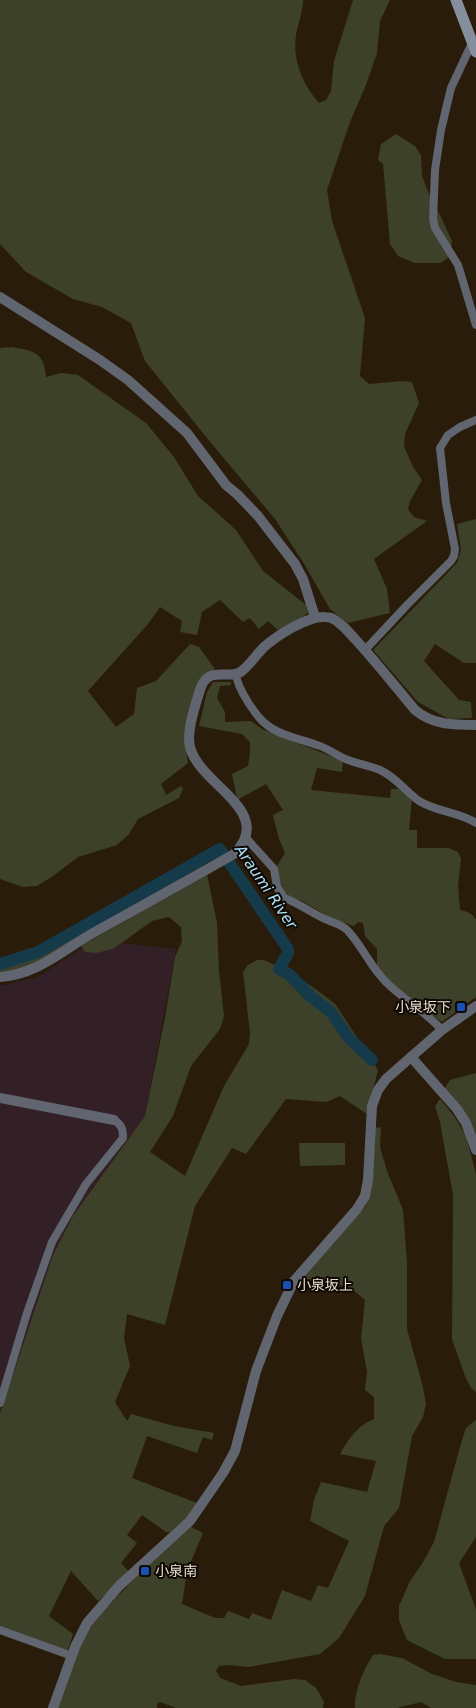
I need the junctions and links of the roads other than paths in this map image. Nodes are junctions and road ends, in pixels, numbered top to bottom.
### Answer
1 (456, 0) edge
2 (474, 47) edge
3 (0, 297) edge
4 (476, 325) edge
5 (476, 420) edge
6 (316, 618) junction
7 (365, 650) junction
8 (236, 674) junction
9 (476, 725) edge
10 (476, 823) edge
11 (246, 838) junction
12 (0, 977) edge
13 (476, 1006) edge
14 (442, 1030) junction
15 (411, 1057) junction
16 (0, 1098) edge
17 (114, 1120) joint
18 (476, 1150) edge
19 (0, 1403) edge
20 (0, 1630) edge
21 (72, 1656) junction
22 (53, 1708) edge

1 - 2 main road
2 - 4 street
3 - 6 street
5 - 7 street
6 - 7 street
6 - 8 street
7 - 9 street
8 - 10 street
8 - 11 street
11 - 12 street
11 - 14 street
13 - 14 street
14 - 15 street
15 - 18 street
15 - 21 street
16 - 17 street
17 - 19 street
20 - 21 street
21 - 22 street

